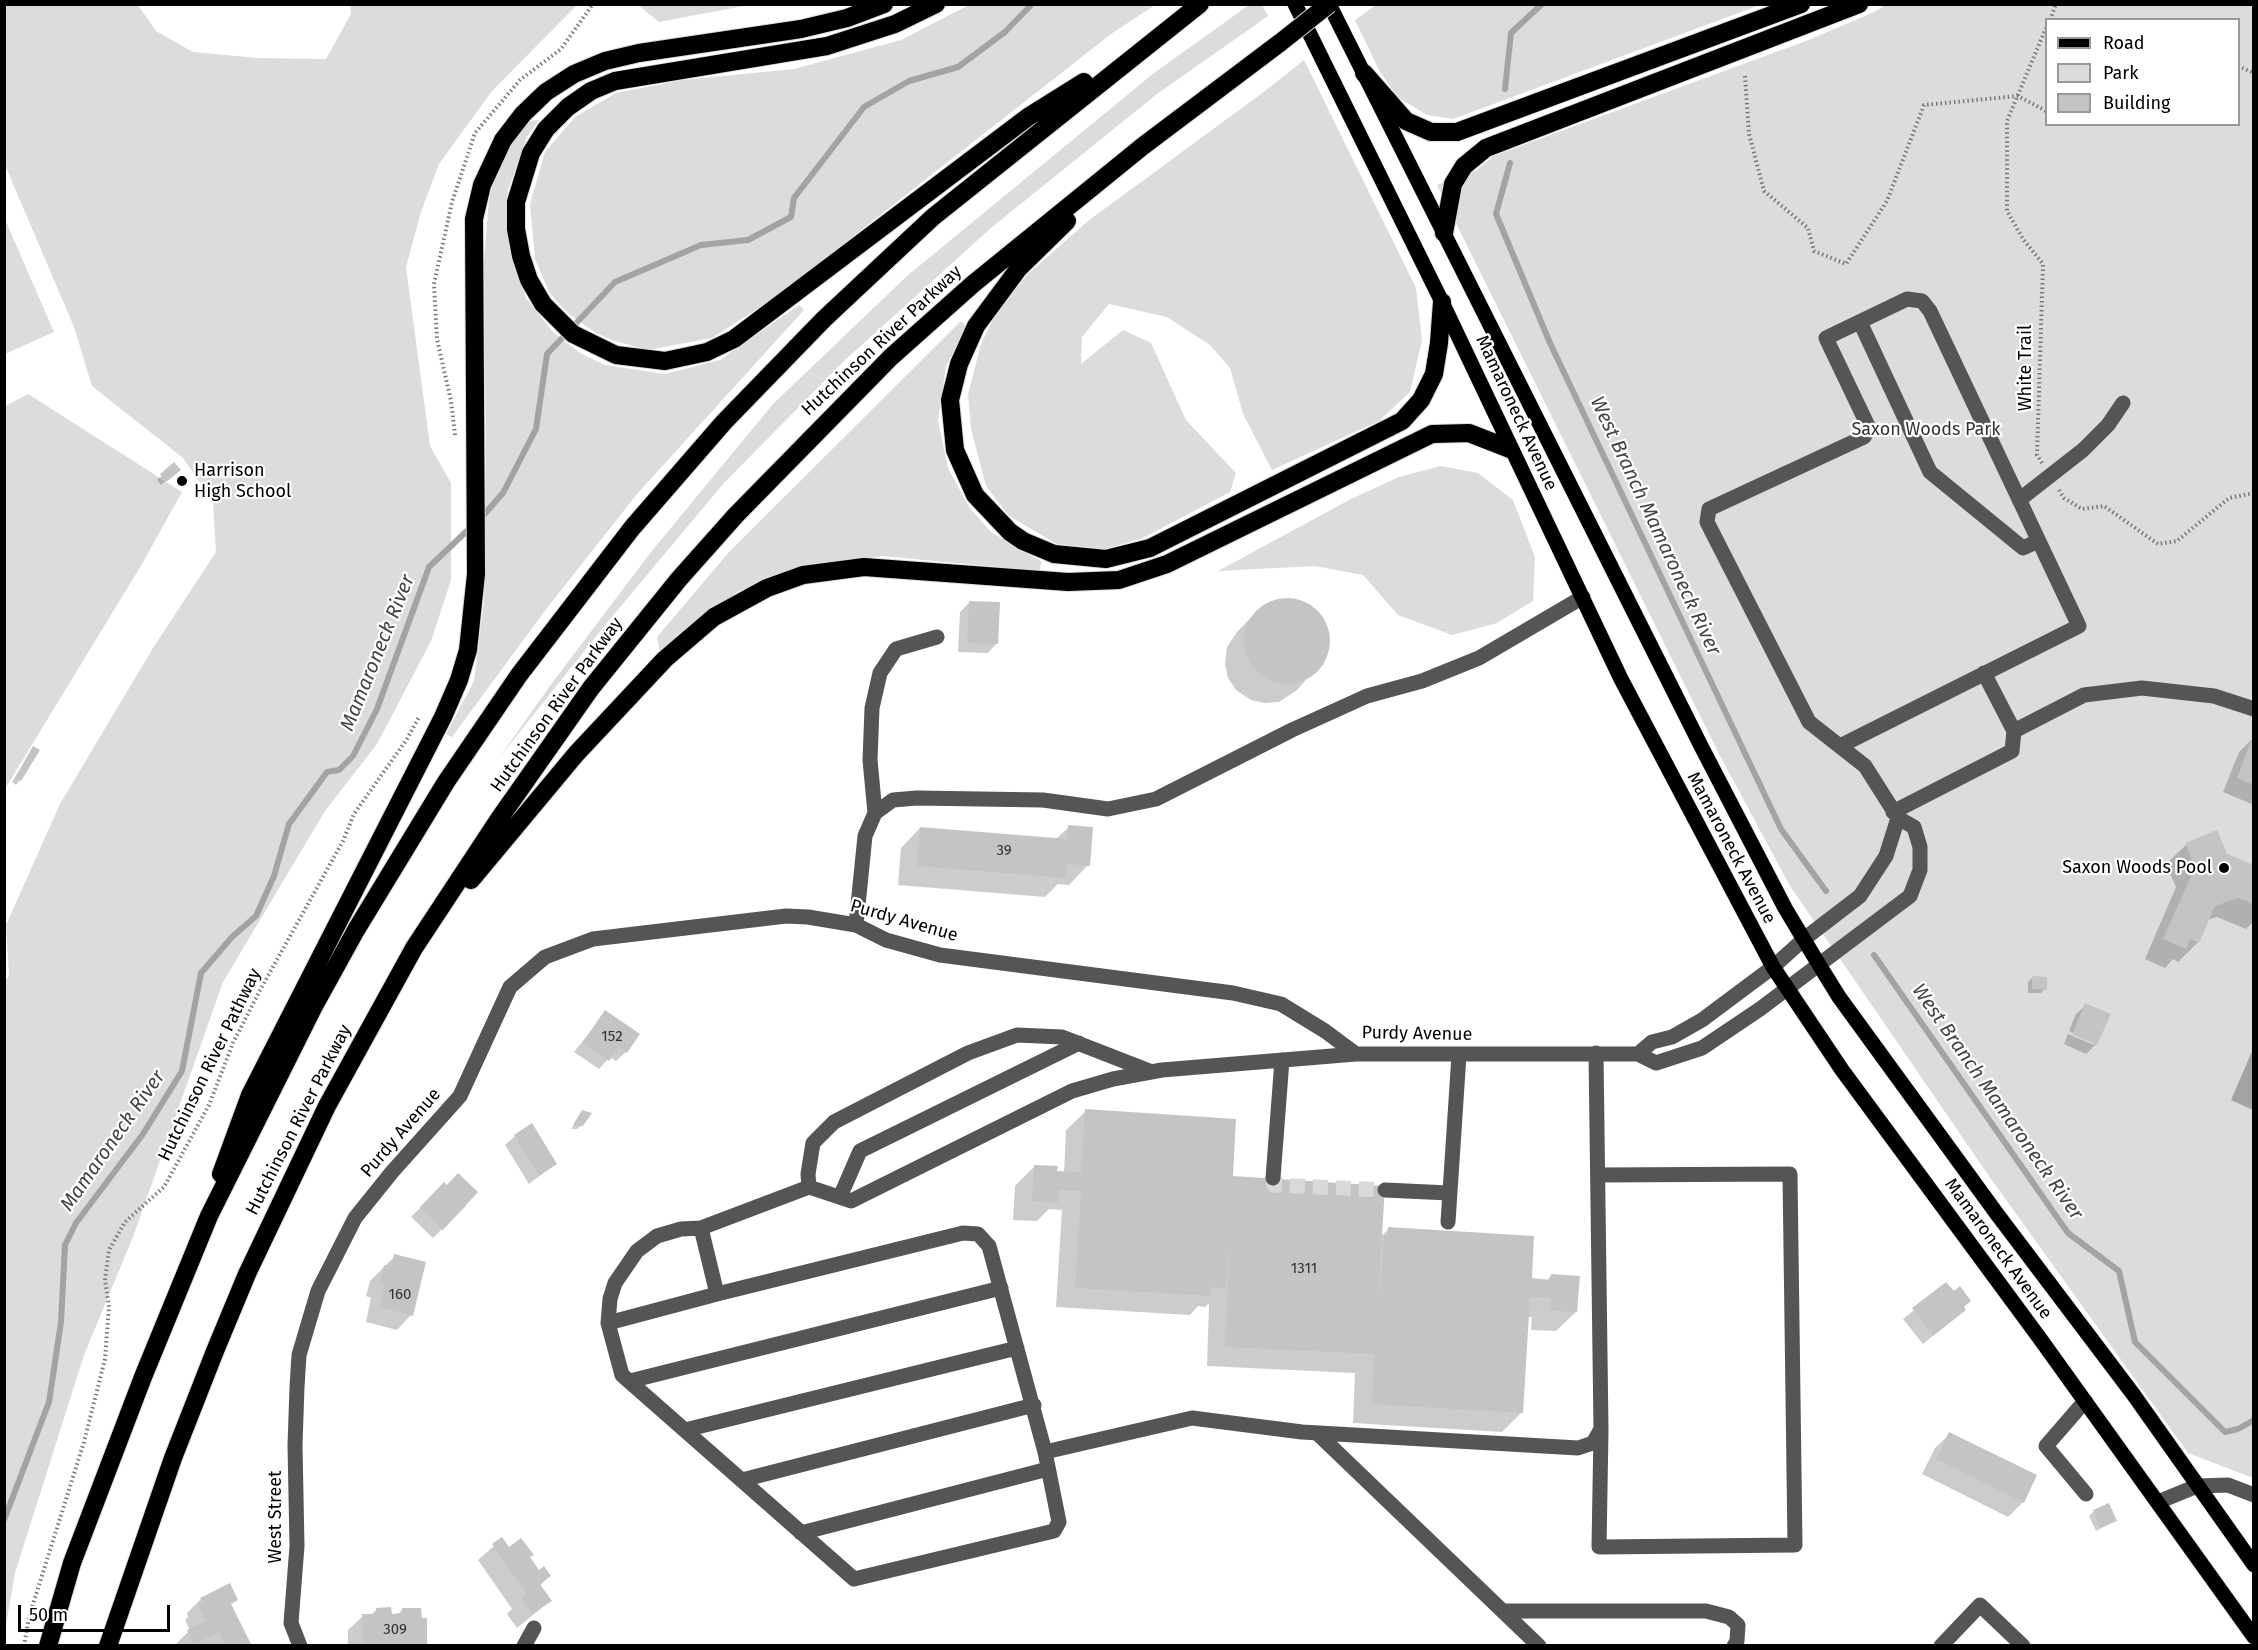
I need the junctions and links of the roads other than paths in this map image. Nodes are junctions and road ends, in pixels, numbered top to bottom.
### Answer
1 (884, 4) edge
2 (936, 4) edge
3 (1200, 4) edge
4 (1295, 4) edge
5 (1329, 4) edge
6 (1801, 4) edge
7 (1859, 4) edge
8 (1161, 35) junction
9 (1364, 73) junction
10 (1143, 146) junction
11 (1444, 233) junction
12 (1442, 302) junction
13 (1860, 322) junction
14 (2123, 403) dead end
15 (1510, 449) junction
16 (2019, 500) junction
17 (2038, 541) junction
18 (1583, 597) junction
19 (937, 637) dead end
20 (1984, 673) junction
21 (2253, 709) edge
22 (2014, 731) junction
23 (1840, 746) junction
24 (875, 813) junction
25 (1896, 815) junction
26 (855, 925) junction
27 (1804, 939) junction
28 (414, 948) junction
29 (1818, 963) junction
30 (1773, 967) junction
31 (1786, 988) junction
32 (1079, 1043) junction
33 (1596, 1053) junction
34 (1356, 1054) junction
35 (1638, 1054) junction
36 (1459, 1055) junction
37 (1282, 1060) junction
38 (1152, 1072) junction
39 (1598, 1175) junction
40 (1274, 1178) dead end
41 (809, 1187) junction
42 (1385, 1191) tunnel mouth
43 (1449, 1193) junction
44 (840, 1197) junction
45 (209, 1216) junction
46 (1448, 1222) dead end
47 (701, 1228) junction
48 (1000, 1288) junction
49 (717, 1294) junction
50 (608, 1323) junction
51 (1017, 1348) junction
52 (630, 1381) junction
53 (297, 1387) joint
54 (2085, 1401) junction
55 (1034, 1405) junction
56 (1601, 1429) junction
57 (685, 1430) junction
58 (1317, 1433) junction
59 (1045, 1452) junction
60 (1048, 1469) junction
61 (742, 1480) junction
62 (2198, 1486) junction
63 (2086, 1494) dead end
64 (2253, 1495) edge
65 (2158, 1502) junction
66 (801, 1533) junction
67 (2253, 1565) edge
68 (1503, 1611) junction
69 (534, 1628) dead end
70 (2253, 1637) edge
71 (48, 1646) edge
72 (108, 1646) edge
73 (300, 1646) edge
74 (524, 1646) edge
75 (1539, 1646) edge
76 (1734, 1646) edge
77 (1941, 1646) edge
78 (2023, 1646) edge

1 - 45 highway
2 - 8 highway
3 - 8 highway, Hutchinson River Parkway
4 - 12 main road, Mamaroneck Avenue
5 - 9 main road, Mamaroneck Avenue
5 - 10 highway, Hutchinson River Parkway, bridge
6 - 9 highway
7 - 11 highway
8 - 45 highway, Hutchinson River Parkway
9 - 11 main road, Mamaroneck Avenue
10 - 12 highway
10 - 28 highway, Hutchinson River Parkway
11 - 27 main road, Mamaroneck Avenue
12 - 15 main road, Mamaroneck Avenue
13 - 16 street
13 - 17 street
13 - 23 street, Purdy Avenue
14 - 16 street
15 - 18 main road, Mamaroneck Avenue
15 - 28 highway
16 - 17 street
17 - 20 street
18 - 24 street
18 - 30 main road, Mamaroneck Avenue
19 - 24 street
20 - 22 street
20 - 23 street
21 - 22 street
22 - 25 street
23 - 25 street, Purdy Avenue
24 - 26 street
25 - 27 street
25 - 29 street, Purdy Avenue
26 - 34 street, Purdy Avenue
26 - 53 street, Purdy Avenue
27 - 29 main road, Mamaroneck Avenue
27 - 30 street
28 - 72 highway, Hutchinson River Parkway
29 - 31 street, Purdy Avenue
29 - 62 main road, Mamaroneck Avenue
30 - 31 main road, Mamaroneck Avenue
30 - 35 street
31 - 35 street, Purdy Avenue
31 - 54 main road, Mamaroneck Avenue
32 - 38 street
32 - 41 street
32 - 44 street
33 - 35 street, Purdy Avenue
33 - 36 street, Purdy Avenue
33 - 39 street
34 - 36 street, Purdy Avenue
34 - 37 street
36 - 43 street
37 - 38 street
37 - 40 street
38 - 44 street
39 - 56 street
39 - 56 street
41 - 44 street
41 - 47 street
42 - 43 street
43 - 46 street
45 - 71 highway, Hutchinson River Parkway
47 - 49 street
47 - 50 street
48 - 49 street
48 - 51 street
48 - 52 street
49 - 50 street
50 - 52 street
51 - 55 street
51 - 57 street
52 - 57 street
53 - 73 street, West Street
54 - 63 street
54 - 65 main road, Mamaroneck Avenue
55 - 59 street
55 - 61 street
56 - 58 street
57 - 61 street
58 - 59 street
58 - 68 street
59 - 60 street
60 - 66 street
60 - 66 street
61 - 66 street
62 - 64 street
62 - 65 street
62 - 67 main road, Mamaroneck Avenue
65 - 70 main road, Mamaroneck Avenue
68 - 75 street
68 - 76 street
69 - 74 street
77 - 78 street

